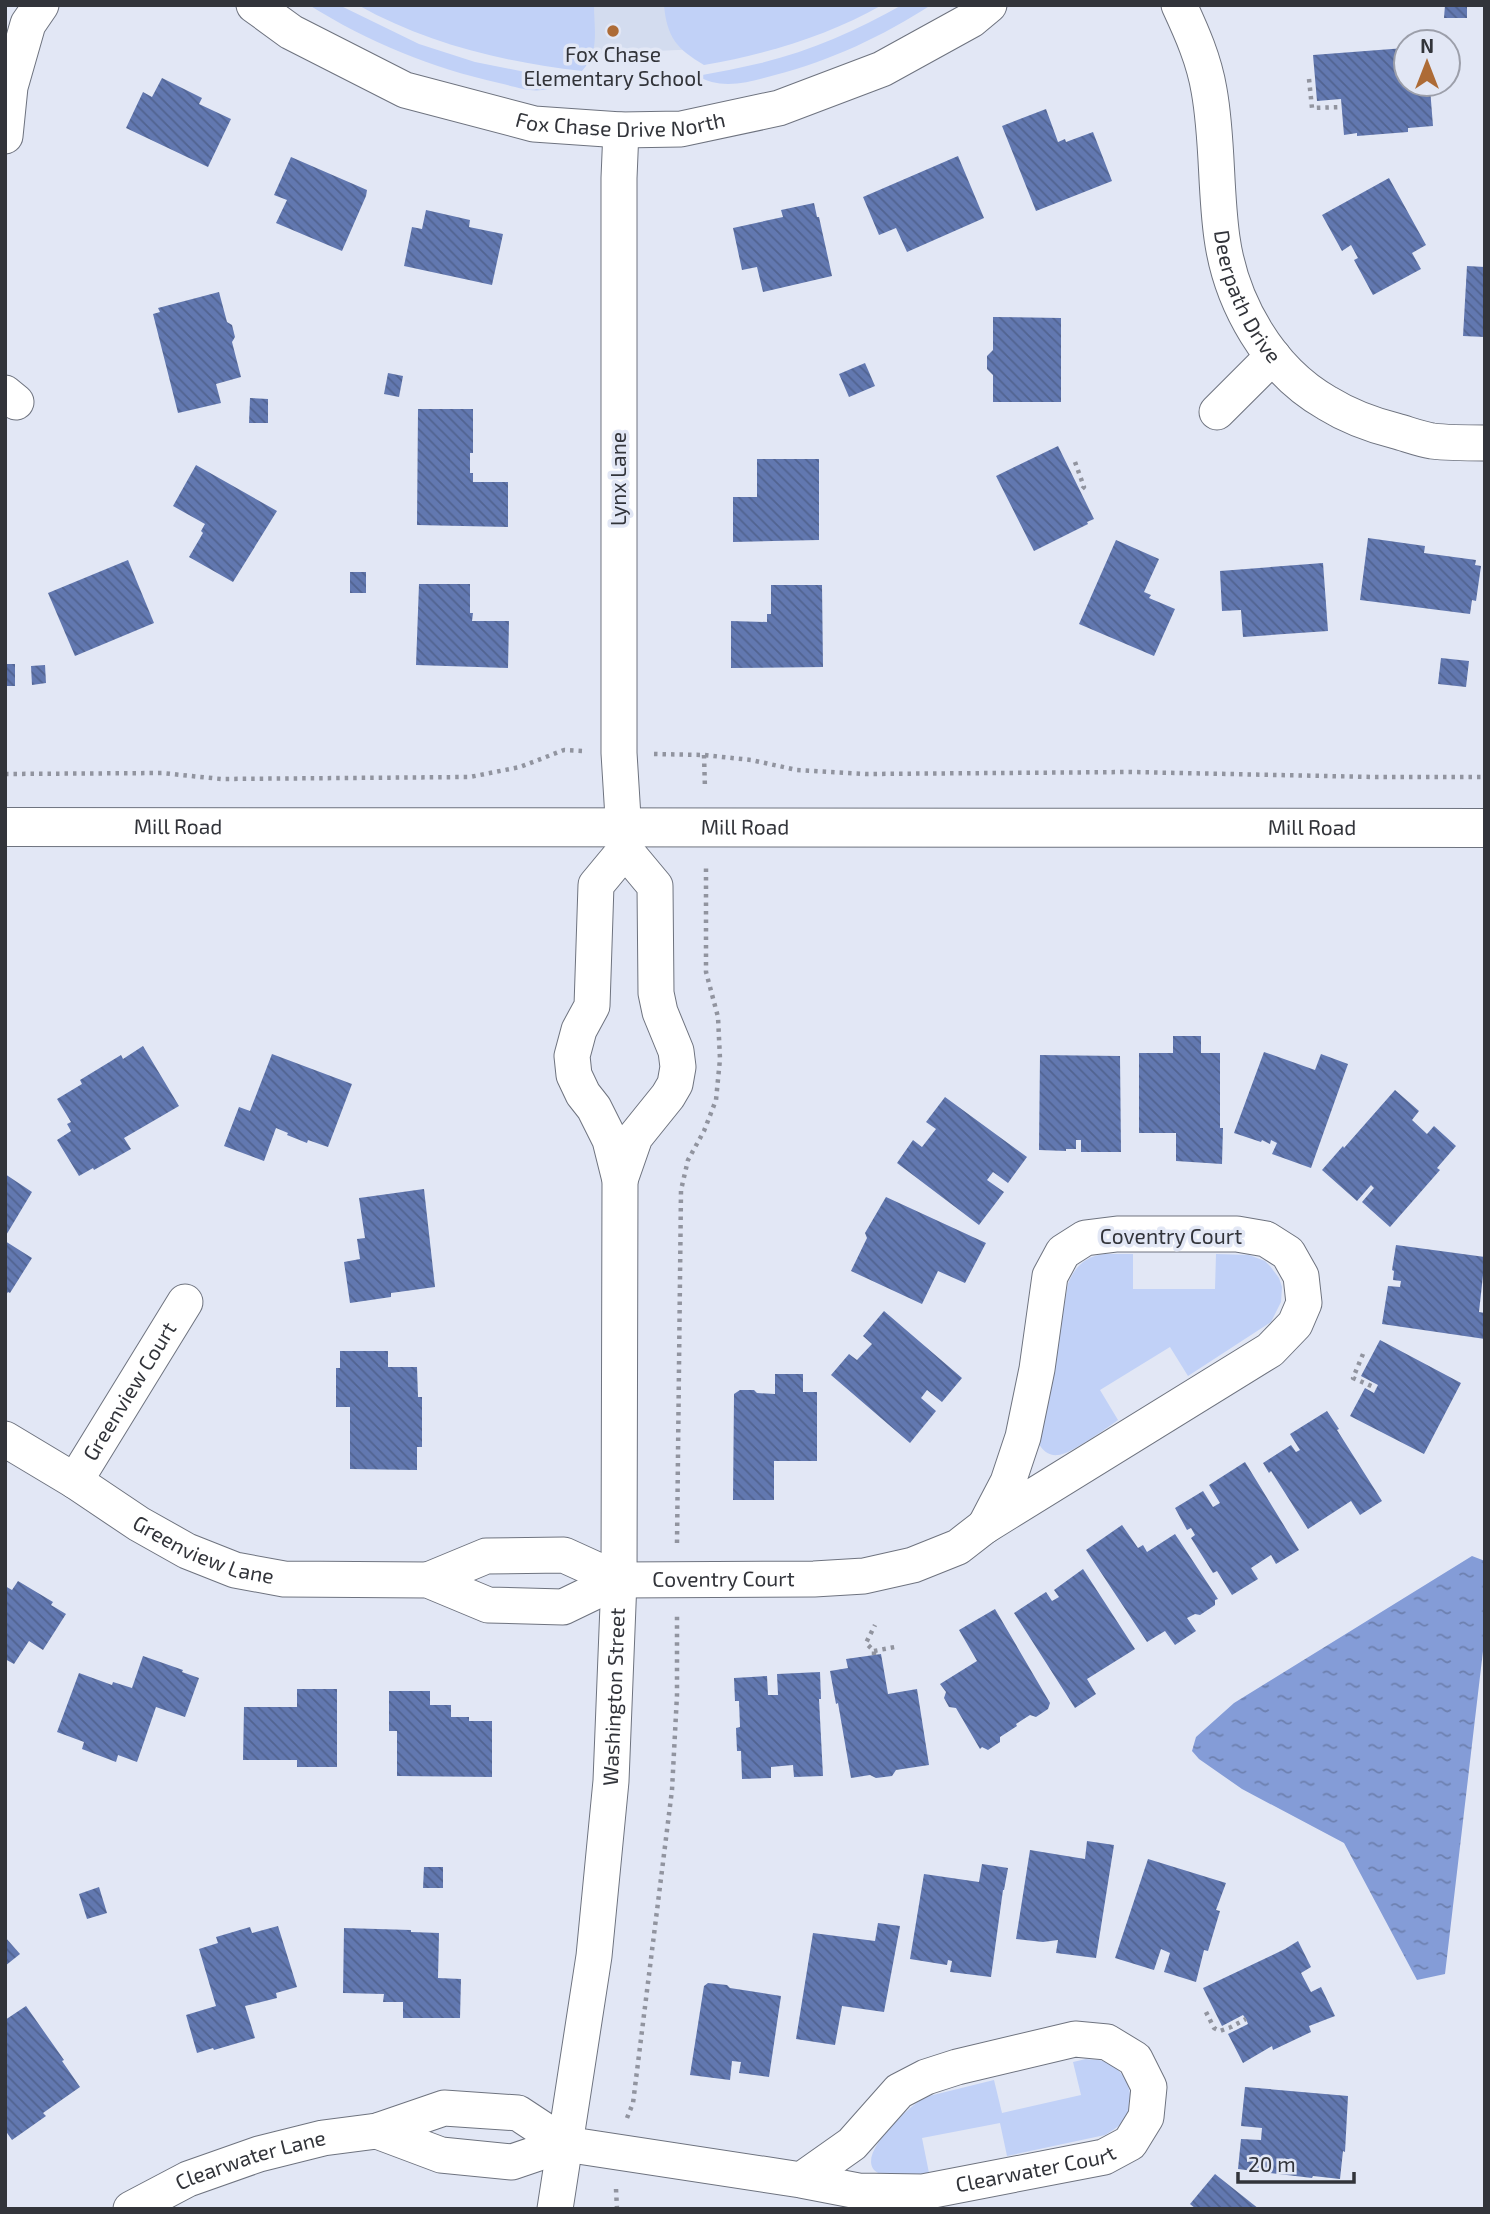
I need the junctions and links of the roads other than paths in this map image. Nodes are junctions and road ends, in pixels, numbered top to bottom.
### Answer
1 (41, 5) edge
2 (254, 5) edge
3 (989, 5) edge
4 (1179, 5) edge
5 (621, 130) junction
6 (5, 136) edge
7 (1273, 356) junction
8 (1217, 412) dead end
9 (1485, 443) edge
10 (5, 827) edge
11 (1485, 828) edge
12 (624, 838) junction
13 (620, 1180) junction
14 (184, 1302) dead end
15 (5, 1439) edge
16 (75, 1481) junction
17 (985, 1526) junction
18 (428, 1580) junction
19 (619, 1580) junction
20 (377, 2132) junction
21 (565, 2144) junction
22 (801, 2180) junction
23 (131, 2209) edge
24 (555, 2209) edge

1 - 6 street
2 - 5 street, Fox Chase Drive North
3 - 5 street, Fox Chase Drive North
4 - 7 street, Deerpath Drive
5 - 12 street, Lynx Lane
7 - 8 street
7 - 9 street, Deerpath Drive
10 - 12 street, Mill Road
11 - 12 street, Mill Road
12 - 13 street, Washington Street
12 - 13 street, Washington Street
13 - 19 street, Washington Street
14 - 16 street, Greenview Court
15 - 16 street, Greenview Lane
16 - 18 street, Greenview Lane
17 - 17 street, Coventry Court
17 - 19 street, Coventry Court
18 - 19 street, Greenview Lane
18 - 19 street, Greenview Lane
19 - 21 street, Washington Street
20 - 21 street, Clearwater Lane
20 - 21 street, Clearwater Lane
20 - 23 street, Clearwater Lane
21 - 22 street, Clearwater Court
21 - 24 street, Washington Street
22 - 22 street, Clearwater Court

